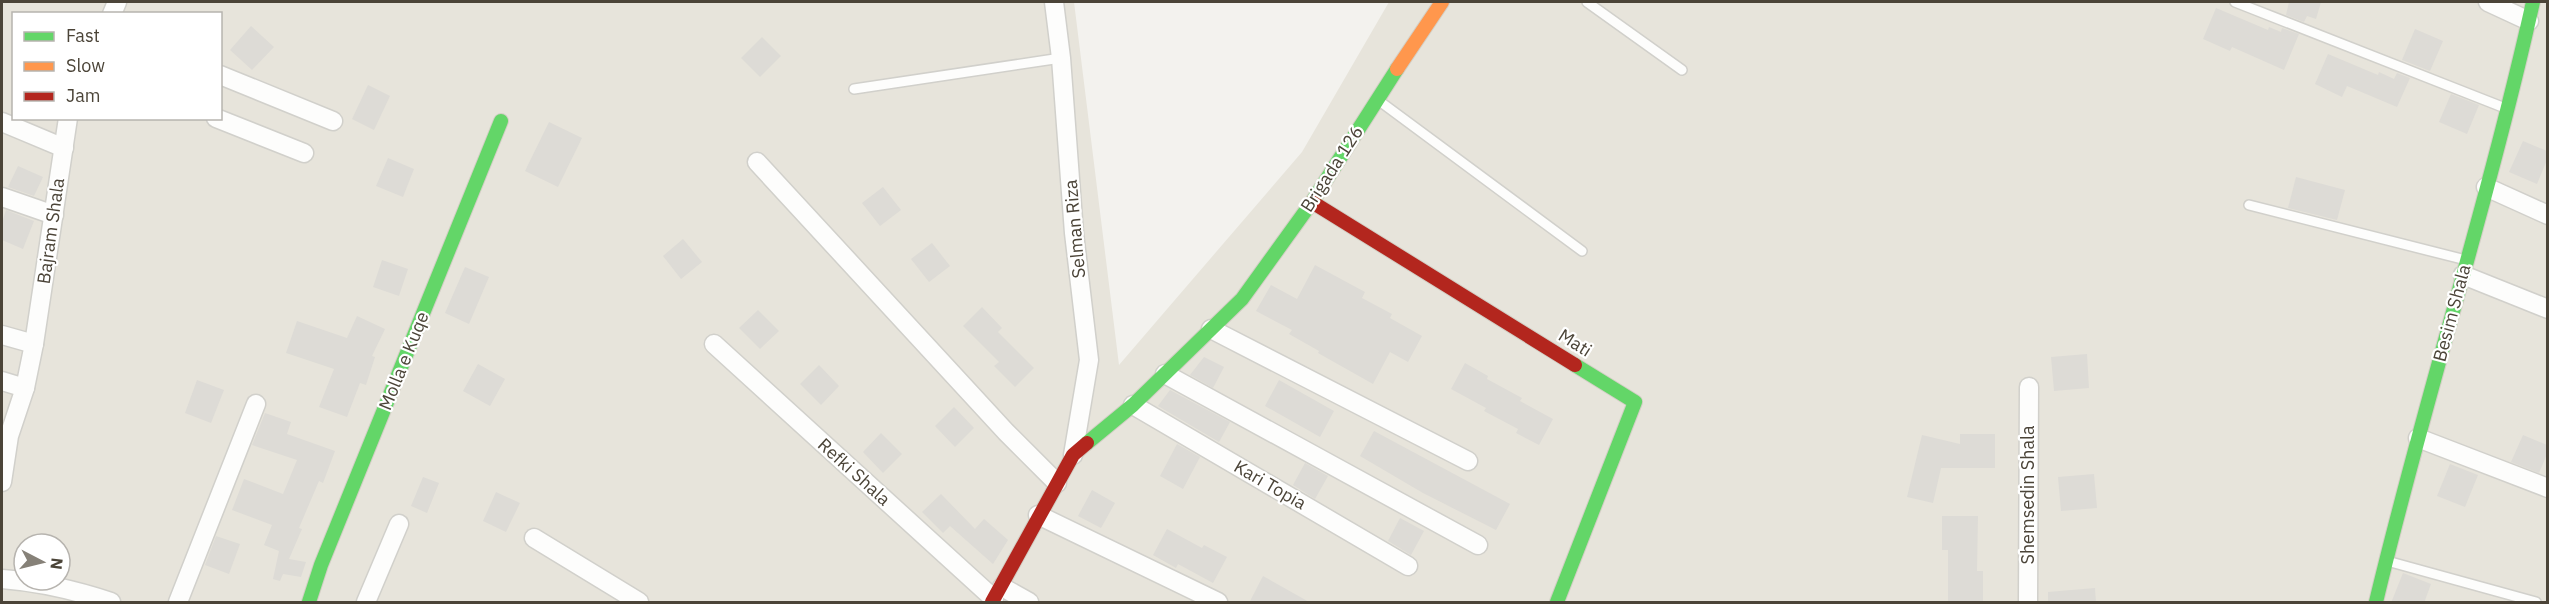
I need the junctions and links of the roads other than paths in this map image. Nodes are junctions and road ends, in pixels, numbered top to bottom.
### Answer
1 (1054, 2) edge
2 (1442, 2) edge
3 (1587, 2) edge
4 (2235, 2) edge
5 (2488, 2) edge
6 (2533, 2) edge
7 (2529, 21) junction
8 (1061, 58) junction
9 (1682, 70) dead end
10 (222, 76) edge
11 (854, 89) dead end
12 (1376, 99) junction
13 (2508, 109) junction
14 (68, 120) edge
15 (221, 120) edge
16 (333, 121) dead end
17 (501, 121) dead end
18 (2, 122) edge
19 (64, 148) junction
20 (304, 153) dead end
21 (758, 162) dead end
22 (2486, 187) junction
23 (2, 197) edge
24 (1312, 202) junction
25 (2249, 205) dead end
26 (54, 215) junction
27 (2547, 215) edge
28 (1582, 251) dead end
29 (2464, 268) junction
30 (2547, 309) edge
31 (1211, 329) junction
32 (2, 334) edge
33 (34, 344) junction
34 (714, 344) dead end
35 (1165, 374) junction
36 (2, 381) edge
37 (2029, 387) dead end
38 (25, 388) junction
39 (256, 404) dead end
40 (1133, 405) junction
41 (2418, 438) junction
42 (1073, 455) junction
43 (1468, 461) dead end
44 (2, 482) edge
45 (1057, 483) junction
46 (2547, 488) edge
47 (1038, 515) junction
48 (399, 524) dead end
49 (534, 538) dead end
50 (1478, 545) dead end
51 (2385, 560) junction
52 (1408, 566) dead end
53 (2, 579) edge
54 (996, 596) edge
55 (111, 603) edge
56 (178, 603) edge
57 (309, 603) edge
58 (366, 603) edge
59 (639, 603) edge
60 (1029, 603) edge
61 (1218, 603) edge
62 (1557, 603) edge
63 (2028, 603) edge
64 (2376, 603) edge
65 (2536, 603) edge

1 - 8 street, Selman Riza
2 - 12 street, Brigada 126
3 - 9 lane
4 - 13 lane
5 - 7 street
6 - 7 street, Besim Shala
7 - 13 street, Besim Shala
8 - 11 lane
8 - 42 street, Selman Riza
10 - 16 street
12 - 24 street, Brigada 126
12 - 28 lane
13 - 22 street, Besim Shala
14 - 19 street, Bajram Shala
15 - 20 street
17 - 57 street, Molla e Kuqe
18 - 19 street
19 - 26 street, Bajram Shala
21 - 45 street
22 - 27 street
22 - 29 street, Besim Shala
23 - 26 street
24 - 31 street, Brigada 126
24 - 62 street, Mati
25 - 29 lane
26 - 33 street, Bajram Shala
29 - 30 street
29 - 41 street, Besim Shala
31 - 35 street, Brigada 126
31 - 43 street
32 - 33 street
33 - 38 street, Bajram Shala
34 - 54 street, Refki Shala
35 - 40 street, Brigada 126
35 - 50 street
36 - 38 street
37 - 63 street, Shemsedin Shala
38 - 44 street, Bajram Shala
39 - 56 street
40 - 42 street, Brigada 126
40 - 52 street, Kari Topia
41 - 46 street
41 - 51 street, Besim Shala
42 - 45 street
45 - 47 street
47 - 54 street
47 - 61 street
48 - 58 street
49 - 59 street
51 - 64 street, Besim Shala
51 - 65 lane
53 - 55 street
54 - 60 street, Refki Shala

